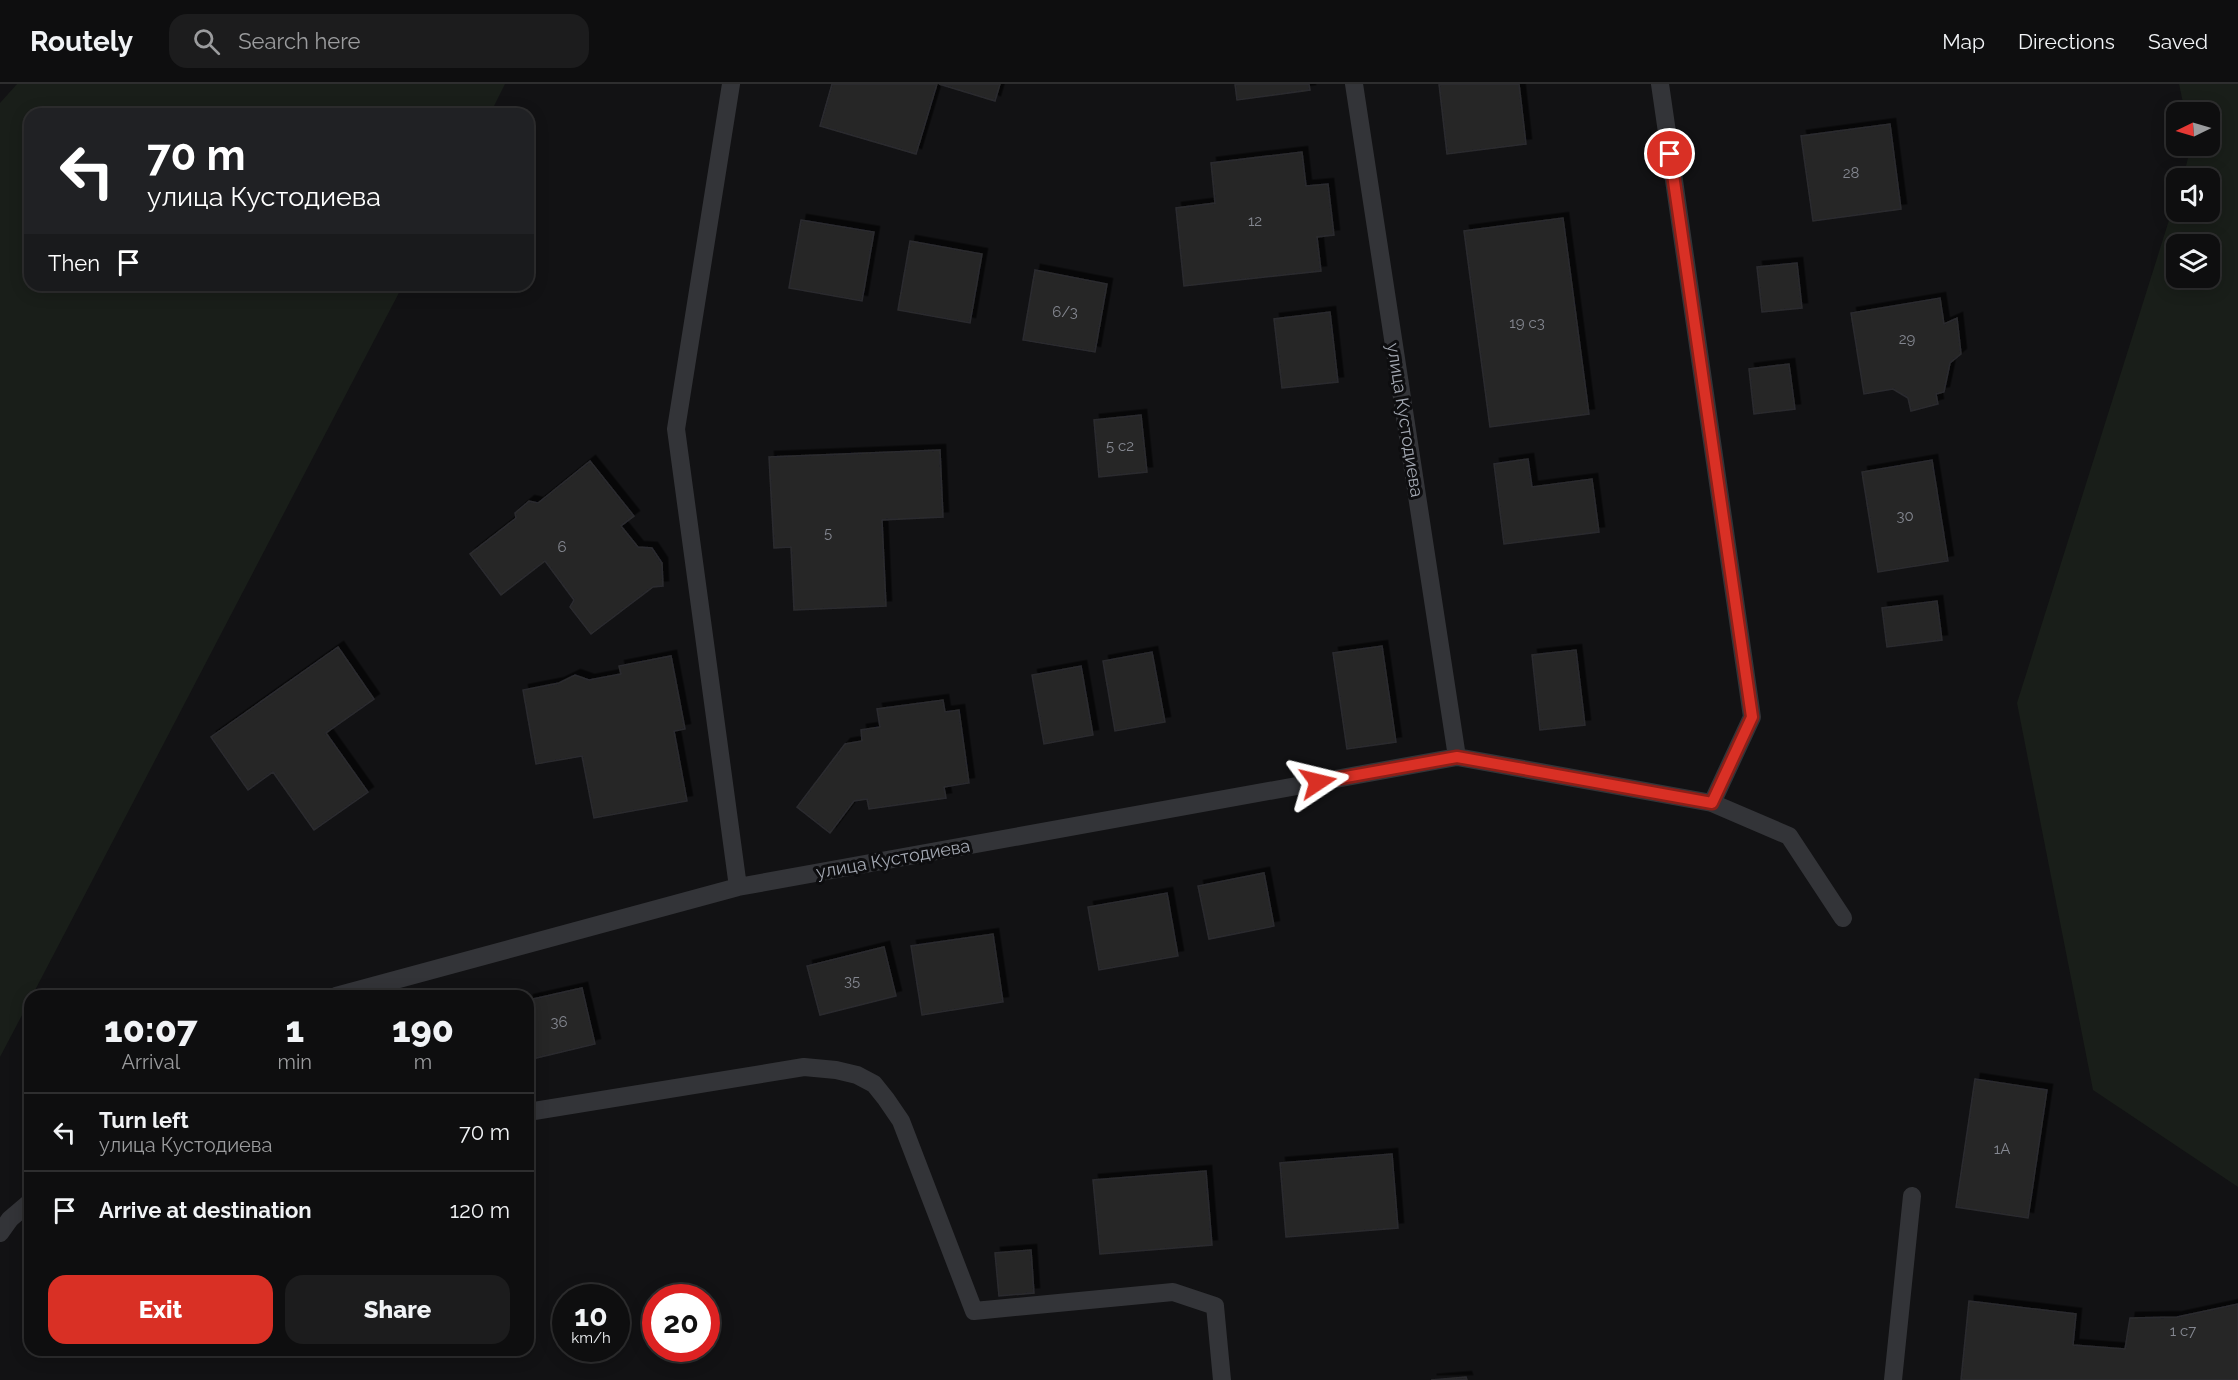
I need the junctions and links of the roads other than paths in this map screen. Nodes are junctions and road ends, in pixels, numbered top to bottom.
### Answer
1 (731, 84) edge
2 (1354, 84) edge
3 (1660, 84) edge
4 (1457, 757) junction
5 (1712, 803) junction
6 (738, 887) junction
7 (1844, 918) dead end
8 (358, 990) edge
9 (534, 1111) edge
10 (1912, 1196) dead end
11 (24, 1208) edge
12 (24, 1217) edge
13 (5, 1226) edge
14 (1222, 1380) edge
15 (1893, 1380) edge

1 - 6 lane
2 - 4 lane, улица Кустодиева
3 - 5 lane
4 - 5 lane, улица Кустодиева
4 - 6 lane, улица Кустодиева
5 - 7 lane, улица Кустодиева
6 - 8 lane, улица Кустодиева
9 - 14 lane
10 - 15 lane
11 - 13 lane
12 - 13 lane

